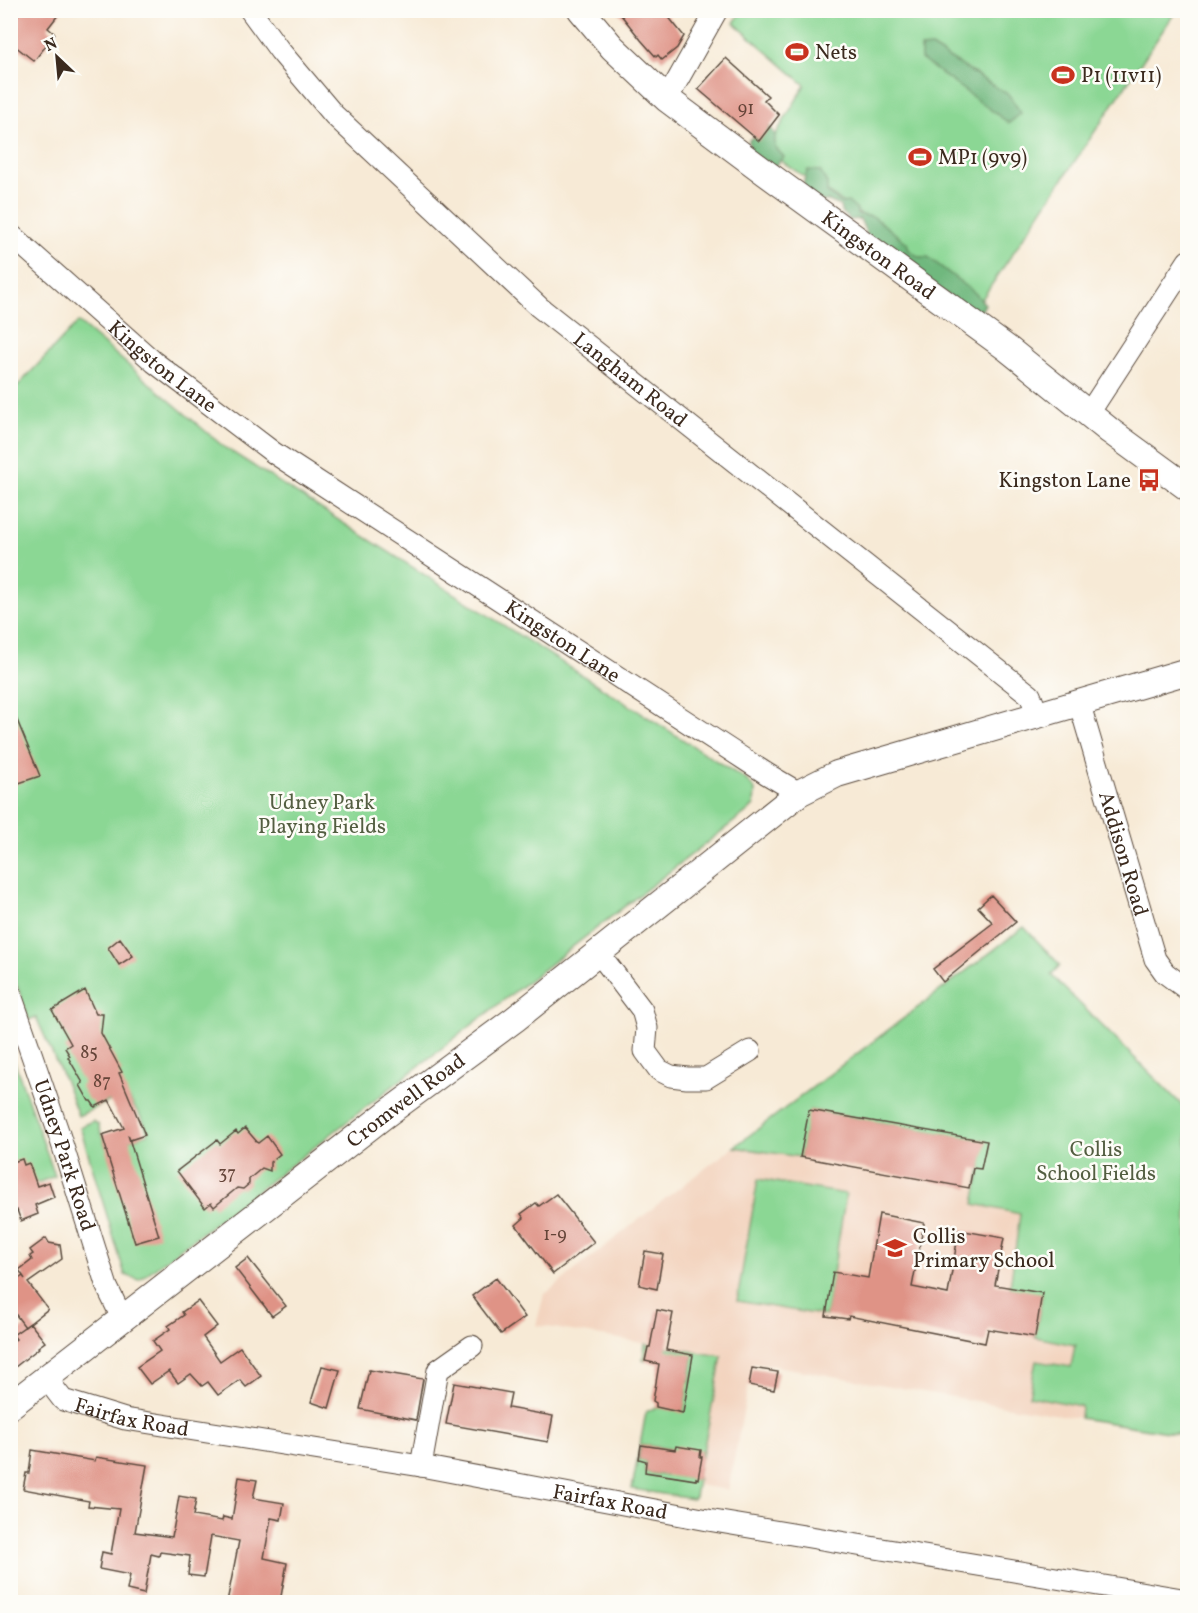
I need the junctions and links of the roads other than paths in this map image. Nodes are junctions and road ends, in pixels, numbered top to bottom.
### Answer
1 (250, 10) edge
2 (581, 10) edge
3 (717, 10) edge
4 (668, 99) junction
5 (10, 234) edge
6 (1188, 261) edge
7 (1089, 412) junction
8 (1188, 488) edge
9 (1188, 671) edge
10 (1079, 702) junction
11 (1038, 715) junction
12 (799, 793) junction
13 (598, 952) junction
14 (1188, 990) edge
15 (10, 992) edge
16 (750, 1051) dead end
17 (122, 1318) junction
18 (472, 1346) dead end
19 (46, 1378) junction
20 (10, 1406) edge
21 (421, 1466) junction
22 (1188, 1600) edge

1 - 11 street, Langham Road
2 - 4 main road, Kingston Road
3 - 4 street
4 - 7 main road, Kingston Road
5 - 12 street, Kingston Lane
6 - 7 street
7 - 8 main road, Kingston Road
9 - 10 main road
10 - 11 main road
10 - 14 street, Addison Road
11 - 12 main road
12 - 13 main road, Cromwell Road
13 - 16 street
13 - 17 main road, Cromwell Road
15 - 17 street, Udney Park Road
17 - 19 main road, Cromwell Road
18 - 21 street
19 - 20 main road, Cromwell Road
19 - 21 street, Fairfax Road
21 - 22 street, Fairfax Road

